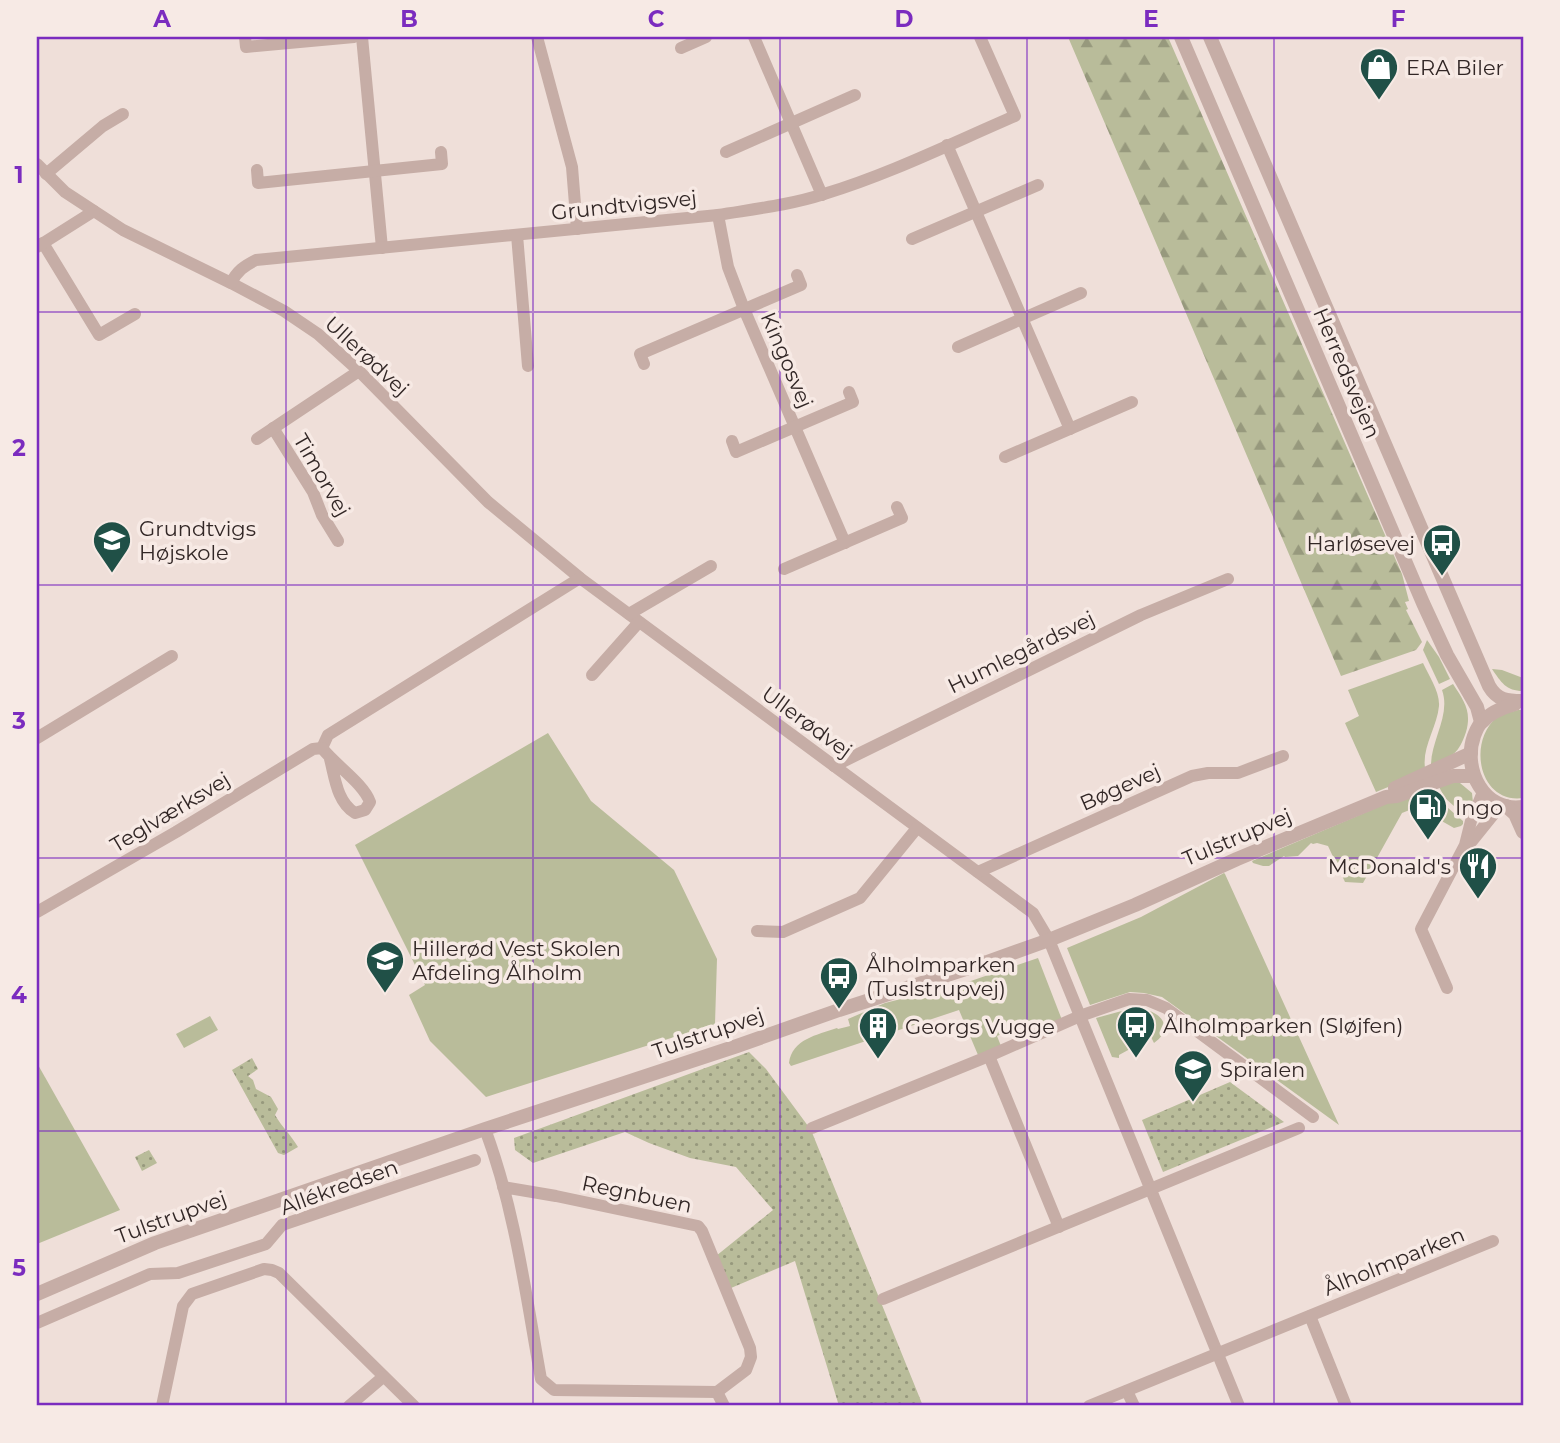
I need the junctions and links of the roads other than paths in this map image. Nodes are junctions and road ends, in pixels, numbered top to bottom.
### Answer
1 (245, 37) edge
2 (354, 37) edge
3 (362, 37) edge
4 (537, 37) edge
5 (706, 37) edge
6 (754, 37) edge
7 (980, 37) edge
8 (1181, 37) edge
9 (1210, 37) edge
10 (681, 48) dead end
11 (855, 95) dead end
12 (123, 114) dead end
13 (791, 123) junction
14 (947, 145) junction
15 (441, 152) dead end
16 (726, 152) dead end
17 (41, 169) edge
18 (257, 170) dead end
19 (374, 171) junction
20 (1038, 185) dead end
21 (822, 195) junction
22 (94, 211) junction
23 (977, 212) junction
24 (718, 215) junction
25 (577, 229) junction
26 (517, 235) junction
27 (912, 239) dead end
28 (40, 245) edge
29 (382, 248) junction
30 (797, 275) dead end
31 (232, 283) junction
32 (1081, 293) dead end
33 (744, 309) junction
34 (135, 314) dead end
35 (1023, 318) junction
36 (958, 347) dead end
37 (644, 364) dead end
38 (528, 366) dead end
39 (359, 371) junction
40 (849, 392) dead end
41 (1132, 402) dead end
42 (794, 427) junction
43 (273, 428) junction
44 (1070, 429) junction
45 (257, 439) dead end
46 (732, 441) dead end
47 (1005, 457) dead end
48 (897, 508) dead end
49 (338, 541) dead end
50 (845, 543) junction
51 (710, 566) dead end
52 (784, 569) dead end
53 (580, 578) junction
54 (1228, 579) dead end
55 (634, 618) junction
56 (172, 656) dead end
57 (592, 675) dead end
58 (1522, 702) edge
59 (1481, 722) junction
60 (37, 738) edge
61 (1471, 753) junction
62 (1283, 756) dead end
63 (834, 766) junction
64 (1474, 776) junction
65 (1483, 793) junction
66 (1386, 797) junction
67 (1503, 806) junction
68 (1523, 807) edge
69 (917, 828) junction
70 (1523, 831) edge
71 (1465, 845) junction
72 (978, 872) junction
73 (37, 912) edge
74 (757, 931) dead end
75 (1049, 940) junction
76 (1447, 988) dead end
77 (1080, 1016) junction
78 (989, 1056) junction
79 (1313, 1117) dead end
80 (812, 1128) dead end
81 (1299, 1128) dead end
82 (485, 1129) junction
83 (475, 1160) dead end
84 (503, 1187) junction
85 (1150, 1190) junction
86 (1059, 1227) junction
87 (1493, 1241) dead end
88 (222, 1259) junction
89 (229, 1281) junction
90 (37, 1294) edge
91 (883, 1299) dead end
92 (1310, 1316) junction
93 (37, 1323) edge
94 (1217, 1353) junction
95 (383, 1377) junction
96 (1127, 1391) junction
97 (717, 1392) junction
98 (162, 1406) edge
99 (349, 1406) edge
100 (414, 1406) edge
101 (724, 1406) edge
102 (1089, 1406) edge
103 (1134, 1406) edge
104 (1239, 1406) edge
105 (1346, 1406) edge

1 - 2 street
3 - 19 street
4 - 25 street
5 - 10 street
6 - 13 street
7 - 14 street, Grundtvigsvej
8 - 59 street, Herredsvejen
9 - 58 street, Herredsvejen
11 - 13 street
12 - 17 street
13 - 16 street
13 - 21 street
14 - 21 street, Grundtvigsvej
14 - 23 street
15 - 19 street
17 - 22 street, Ullerødvej
18 - 19 street
19 - 29 street
20 - 23 street
21 - 24 street, Grundtvigsvej
22 - 28 street
22 - 31 street, Ullerødvej
23 - 27 street
23 - 35 street
24 - 25 street, Grundtvigsvej
24 - 33 street, Kingosvej
25 - 26 street, Grundtvigsvej
26 - 29 street, Grundtvigsvej
26 - 38 street
28 - 34 street
29 - 31 street, Grundtvigsvej
30 - 33 street, Kingosvej
31 - 39 street, Ullerødvej
32 - 35 street
33 - 37 street, Kingosvej
33 - 42 street, Kingosvej
35 - 36 street
35 - 44 street
39 - 43 street, Timorvej
39 - 53 street, Ullerødvej
40 - 42 street, Kingosvej
41 - 44 street
42 - 46 street, Kingosvej
42 - 50 street, Kingosvej
43 - 45 street, Timorvej
43 - 49 street, Timorvej
44 - 47 street
48 - 50 street
50 - 52 street
51 - 55 street
53 - 55 street, Ullerødvej
53 - 73 street, Teglværksvej
54 - 63 street, Humlegårdsvej
55 - 57 street
55 - 63 street, Ullerødvej
56 - 60 street
58 - 59 street
59 - 61 street
61 - 64 street
61 - 66 street, Tulstrupvej
62 - 72 street, Bøgevej
63 - 69 street, Ullerødvej
64 - 65 street
64 - 66 street, Tulstrupvej
65 - 67 street
65 - 71 street
66 - 75 street, Tulstrupvej
67 - 68 street
67 - 70 street
67 - 71 street
69 - 72 street, Ullerødvej
69 - 74 street
71 - 76 street
72 - 75 street, Ullerødvej
75 - 77 street
75 - 82 street, Tulstrupvej
77 - 78 street
77 - 79 street
77 - 85 street
78 - 80 street
78 - 86 street
81 - 85 street
82 - 84 street
82 - 90 street, Tulstrupvej
83 - 88 street, Allékredsen
84 - 97 street
84 - 97 street, Regnbuen
85 - 86 street
85 - 94 street
86 - 91 street
87 - 92 street, Ålholmparken
88 - 89 street
88 - 93 street, Allékredsen
89 - 95 street
89 - 98 street
92 - 94 street, Ålholmparken
92 - 105 street, Ålholmparken
94 - 96 street, Ålholmparken
94 - 104 street
95 - 99 street
95 - 100 street
96 - 102 street, Ålholmparken
96 - 103 street
97 - 101 street

